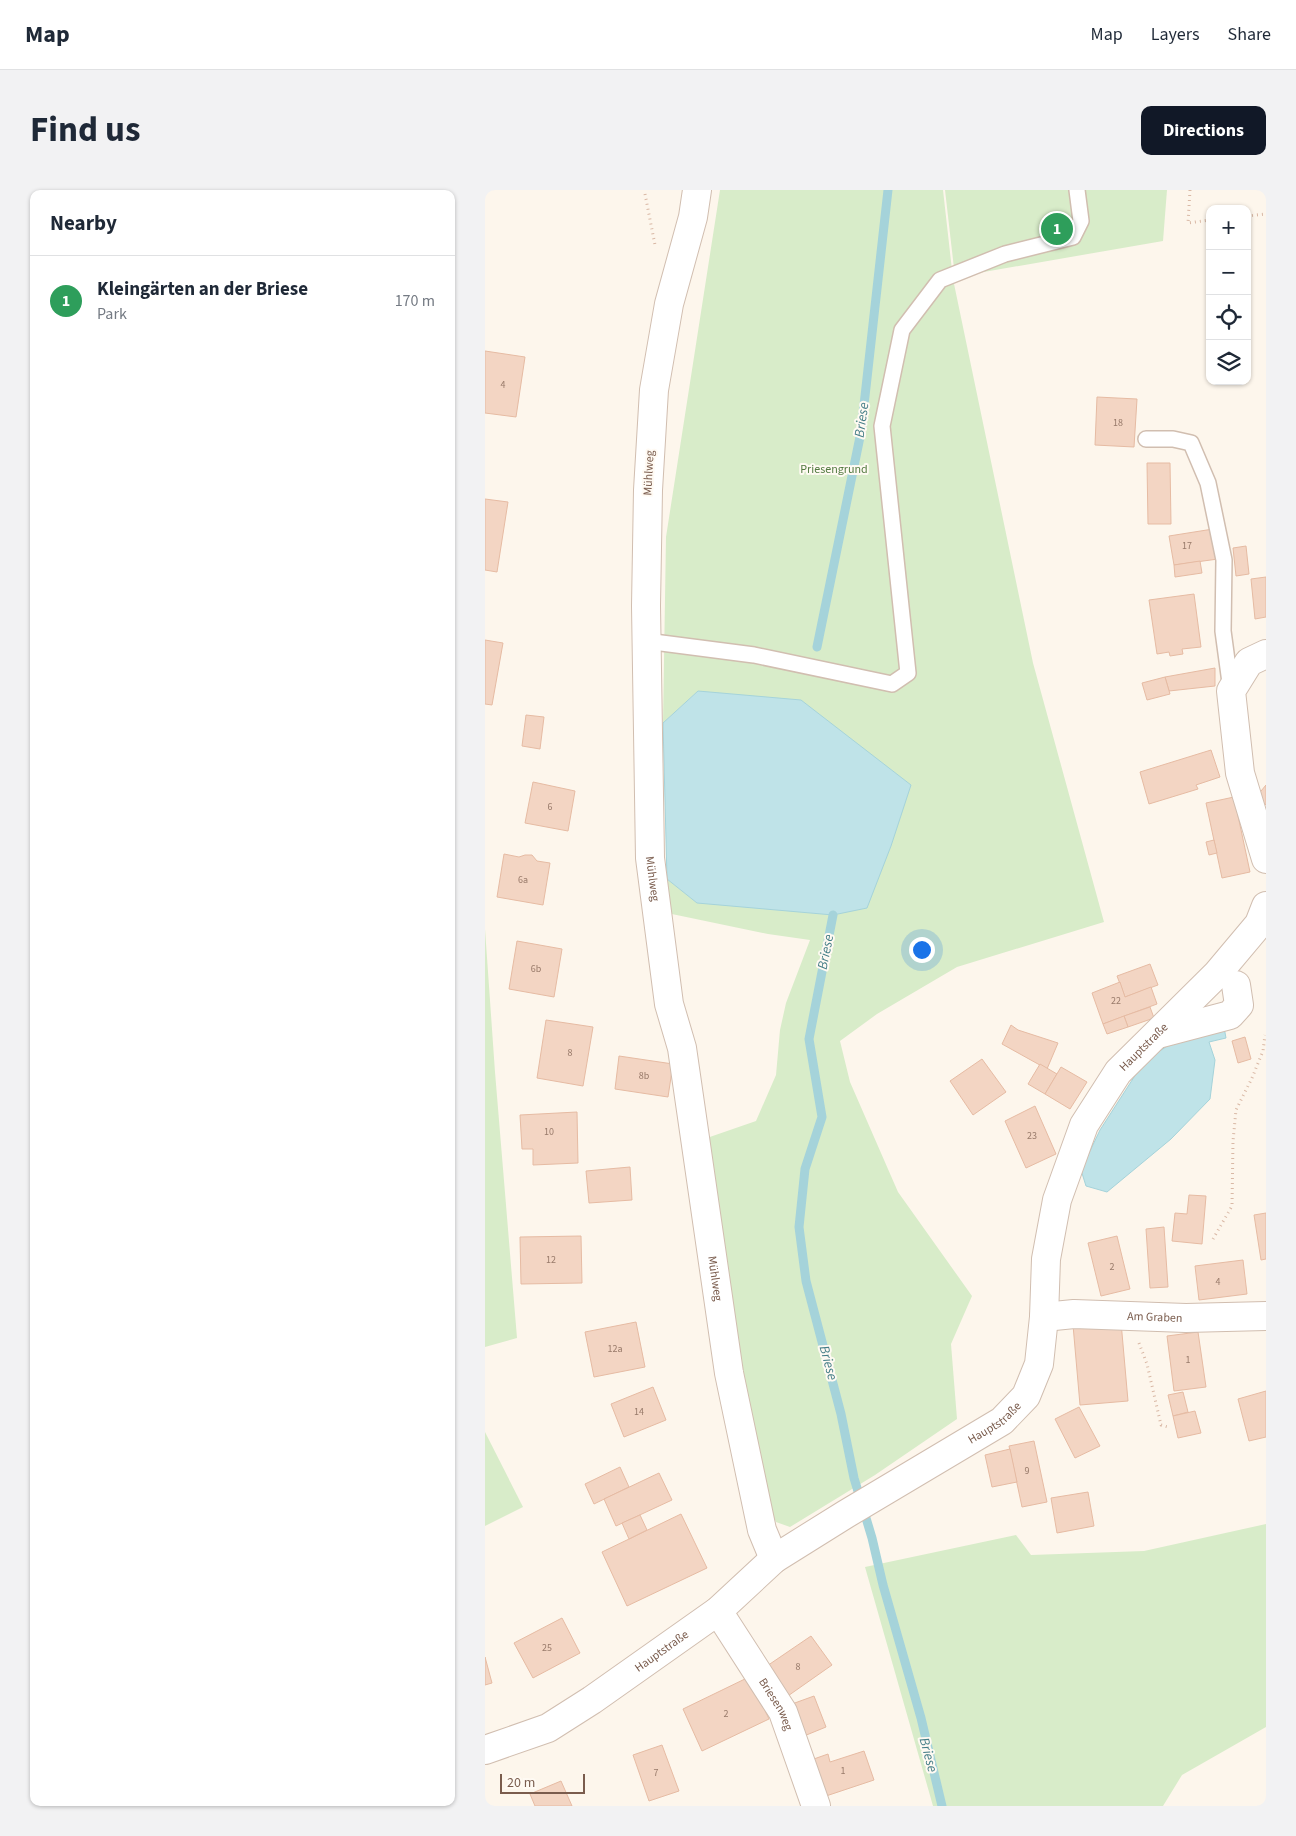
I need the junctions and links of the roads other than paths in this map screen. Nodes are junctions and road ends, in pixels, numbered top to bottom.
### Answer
1 (697, 190) edge
2 (1077, 190) edge
3 (1146, 439) dead end
4 (646, 640) junction
5 (1266, 654) edge
6 (1231, 691) junction
7 (1266, 859) edge
8 (1266, 906) edge
9 (1236, 985) dead end
10 (1156, 1034) junction
11 (1044, 1316) junction
12 (1266, 1316) edge
13 (774, 1559) junction
14 (718, 1611) junction
15 (485, 1750) edge
16 (816, 1806) edge

1 - 4 street, Mühlweg
2 - 4 lane
3 - 6 lane
4 - 13 street, Mühlweg
5 - 6 street
6 - 7 street
8 - 10 street, Hauptstraße
9 - 10 street
10 - 11 street, Hauptstraße
11 - 12 street, Am Graben
11 - 13 street, Hauptstraße
13 - 14 street, Hauptstraße
14 - 15 street, Hauptstraße
14 - 16 street, Briesenweg

